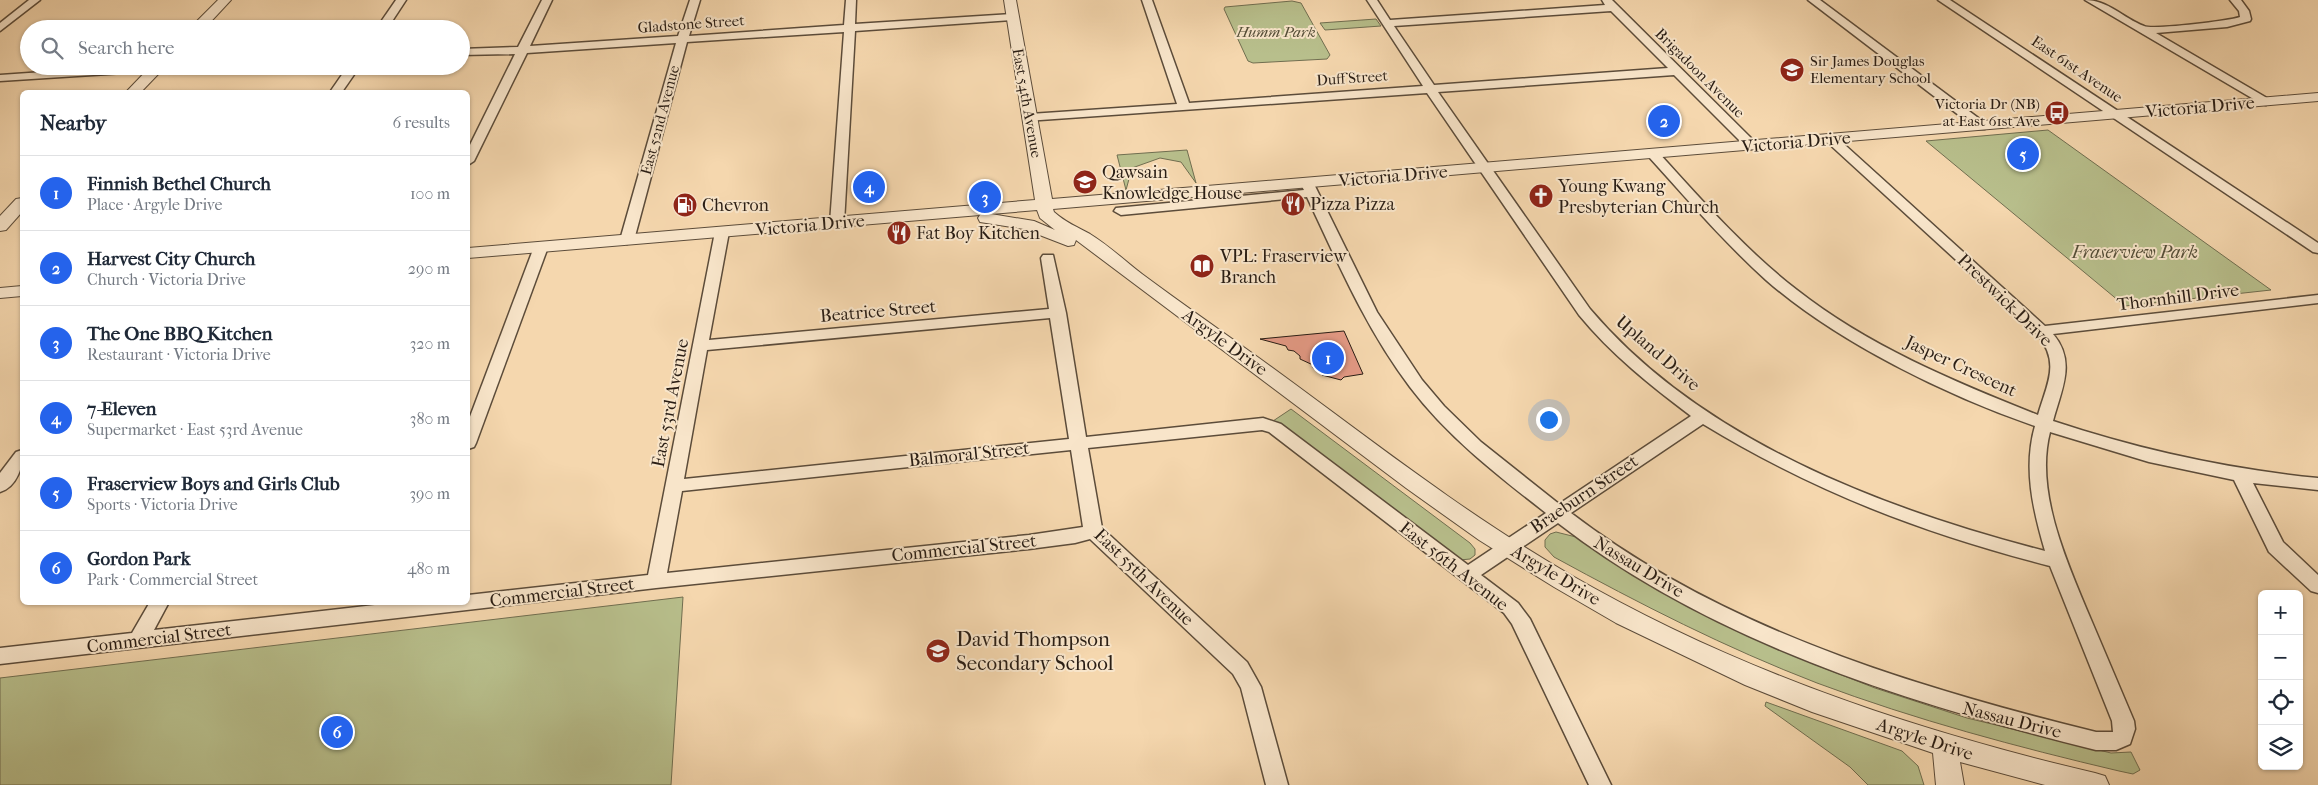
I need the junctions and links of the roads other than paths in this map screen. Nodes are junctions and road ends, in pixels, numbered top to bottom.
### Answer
1 (35, 0) edge
2 (224, 0) edge
3 (401, 0) edge
4 (548, 0) edge
5 (695, 0) edge
6 (850, 0) edge
7 (1010, 0) edge
8 (1147, 0) edge
9 (1372, 0) edge
10 (1813, 0) edge
11 (1943, 0) edge
12 (2090, 0) edge
13 (2235, 0) edge
14 (1610, 4) edge
15 (1012, 17) junction
16 (205, 20) edge
17 (387, 20) edge
18 (1388, 23) junction
19 (0, 28) edge
20 (848, 28) junction
21 (2144, 31) junction
22 (682, 39) junction
23 (523, 50) junction
24 (470, 52) edge
25 (1676, 71) junction
26 (43, 75) edge
27 (150, 75) edge
28 (348, 75) edge
29 (0, 78) edge
30 (1431, 89) junction
31 (135, 90) edge
32 (337, 90) edge
33 (2317, 97) edge
34 (2266, 101) junction
35 (1184, 107) junction
36 (2115, 114) junction
37 (1030, 118) junction
38 (1981, 126) junction
39 (1831, 139) junction
40 (1752, 146) junction
41 (1653, 154) junction
42 (470, 157) edge
43 (1484, 168) junction
44 (1310, 188) junction
45 (1197, 198) junction
46 (1096, 201) junction
47 (20, 205) edge
48 (1046, 205) junction
49 (1121, 211) dead end
50 (970, 212) junction
51 (837, 223) junction
52 (0, 226) edge
53 (722, 232) junction
54 (1086, 238) junction
55 (627, 240) junction
56 (541, 247) junction
57 (2318, 249) edge
58 (470, 253) edge
59 (1048, 258) dead end
60 (20, 291) edge
61 (0, 294) edge
62 (2318, 300) edge
63 (1058, 313) junction
64 (2042, 331) junction
65 (701, 346) junction
66 (1702, 416) junction
67 (2043, 423) junction
68 (1263, 424) joint
69 (470, 438) edge
70 (1078, 443) junction
71 (20, 459) edge
72 (2240, 476) junction
73 (2318, 484) edge
74 (0, 486) edge
75 (674, 486) junction
76 (1557, 514) junction
77 (1093, 531) junction
78 (1507, 546) junction
79 (2057, 561) junction
80 (1467, 575) junction
81 (656, 581) junction
82 (2318, 586) edge
83 (470, 600) edge
84 (158, 605) edge
85 (424, 605) edge
86 (405, 607) edge
87 (138, 641) junction
88 (0, 656) edge
89 (2122, 737) joint
90 (1945, 746) junction
91 (1278, 785) edge
92 (1600, 785) edge
93 (1950, 785) edge
94 (2095, 785) edge

1 - 19 street
2 - 16 street
3 - 17 street
4 - 23 street
5 - 22 street, East 52nd Avenue
6 - 20 street
7 - 15 street, East 54th Avenue
8 - 35 street
9 - 18 street, Upland Drive
10 - 38 street
11 - 36 street, East 61st Avenue
12 - 21 street
13 - 21 street
14 - 18 street
14 - 25 street, Brigadoon Avenue
15 - 20 street, Gladstone Street
15 - 37 street, East 54th Avenue
18 - 30 street, Upland Drive
20 - 22 street, Gladstone Street
20 - 51 street
21 - 34 street
22 - 23 street, Gladstone Street
22 - 55 street, East 52nd Avenue
23 - 24 street, Gladstone Street
23 - 42 street
25 - 30 street, Duff Street
25 - 40 street, Brigadoon Avenue
26 - 29 street
27 - 31 street
28 - 32 street
30 - 35 street, Duff Street
30 - 43 street, Upland Drive
33 - 34 street, Victoria Drive
34 - 36 street, Victoria Drive
35 - 37 street, Duff Street
36 - 38 street, Victoria Drive
36 - 57 street, East 61st Avenue
37 - 48 street, East 54th Avenue
38 - 39 street, Victoria Drive
39 - 40 street, Victoria Drive
39 - 64 street, Prestwick Drive
40 - 41 street, Victoria Drive
41 - 43 street, Victoria Drive
41 - 67 street, Jasper Crescent
43 - 44 street, Victoria Drive
43 - 66 street, Upland Drive
44 - 45 street, Victoria Drive
44 - 76 street, Nassau Drive
45 - 46 street, Victoria Drive
45 - 49 street
46 - 48 street, Victoria Drive
46 - 54 street
47 - 52 street
48 - 50 street, Victoria Drive
48 - 54 street, Argyle Drive
50 - 51 street, Victoria Drive
50 - 54 street
51 - 53 street, Victoria Drive
53 - 55 street, Victoria Drive
53 - 65 street, East 53rd Avenue
54 - 78 street, Argyle Drive
55 - 56 street, Victoria Drive
56 - 58 street, Victoria Drive
56 - 69 street
59 - 63 street, East 55th Avenue
60 - 61 street
62 - 64 street, Thornhill Drive
63 - 65 street, Beatrice Street
63 - 70 street, East 55th Avenue
64 - 67 street, Prestwick Drive
65 - 75 street, East 53rd Avenue
66 - 76 street, Braeburn Street
66 - 79 street, Upland Drive
67 - 72 street, Jasper Crescent
67 - 79 street, Prestwick Drive
68 - 70 street, Balmoral Street
68 - 80 street, East 56th Avenue
70 - 75 street, Balmoral Street
70 - 77 street, East 55th Avenue
71 - 74 street
72 - 73 street, Jasper Crescent
72 - 82 street
75 - 81 street, East 53rd Avenue
76 - 78 street, Braeburn Street
76 - 89 street, Nassau Drive
77 - 81 street, Commercial Street
77 - 91 street, East 55th Avenue
78 - 80 street, Braeburn Street
78 - 90 street, Argyle Drive
79 - 89 street, Prestwick Drive
80 - 92 street, East 56th Avenue
81 - 83 street, Commercial Street
84 - 87 street
85 - 86 street, Commercial Street
86 - 87 street, Commercial Street
87 - 88 street, Commercial Street
90 - 93 street
90 - 94 street, Argyle Drive

